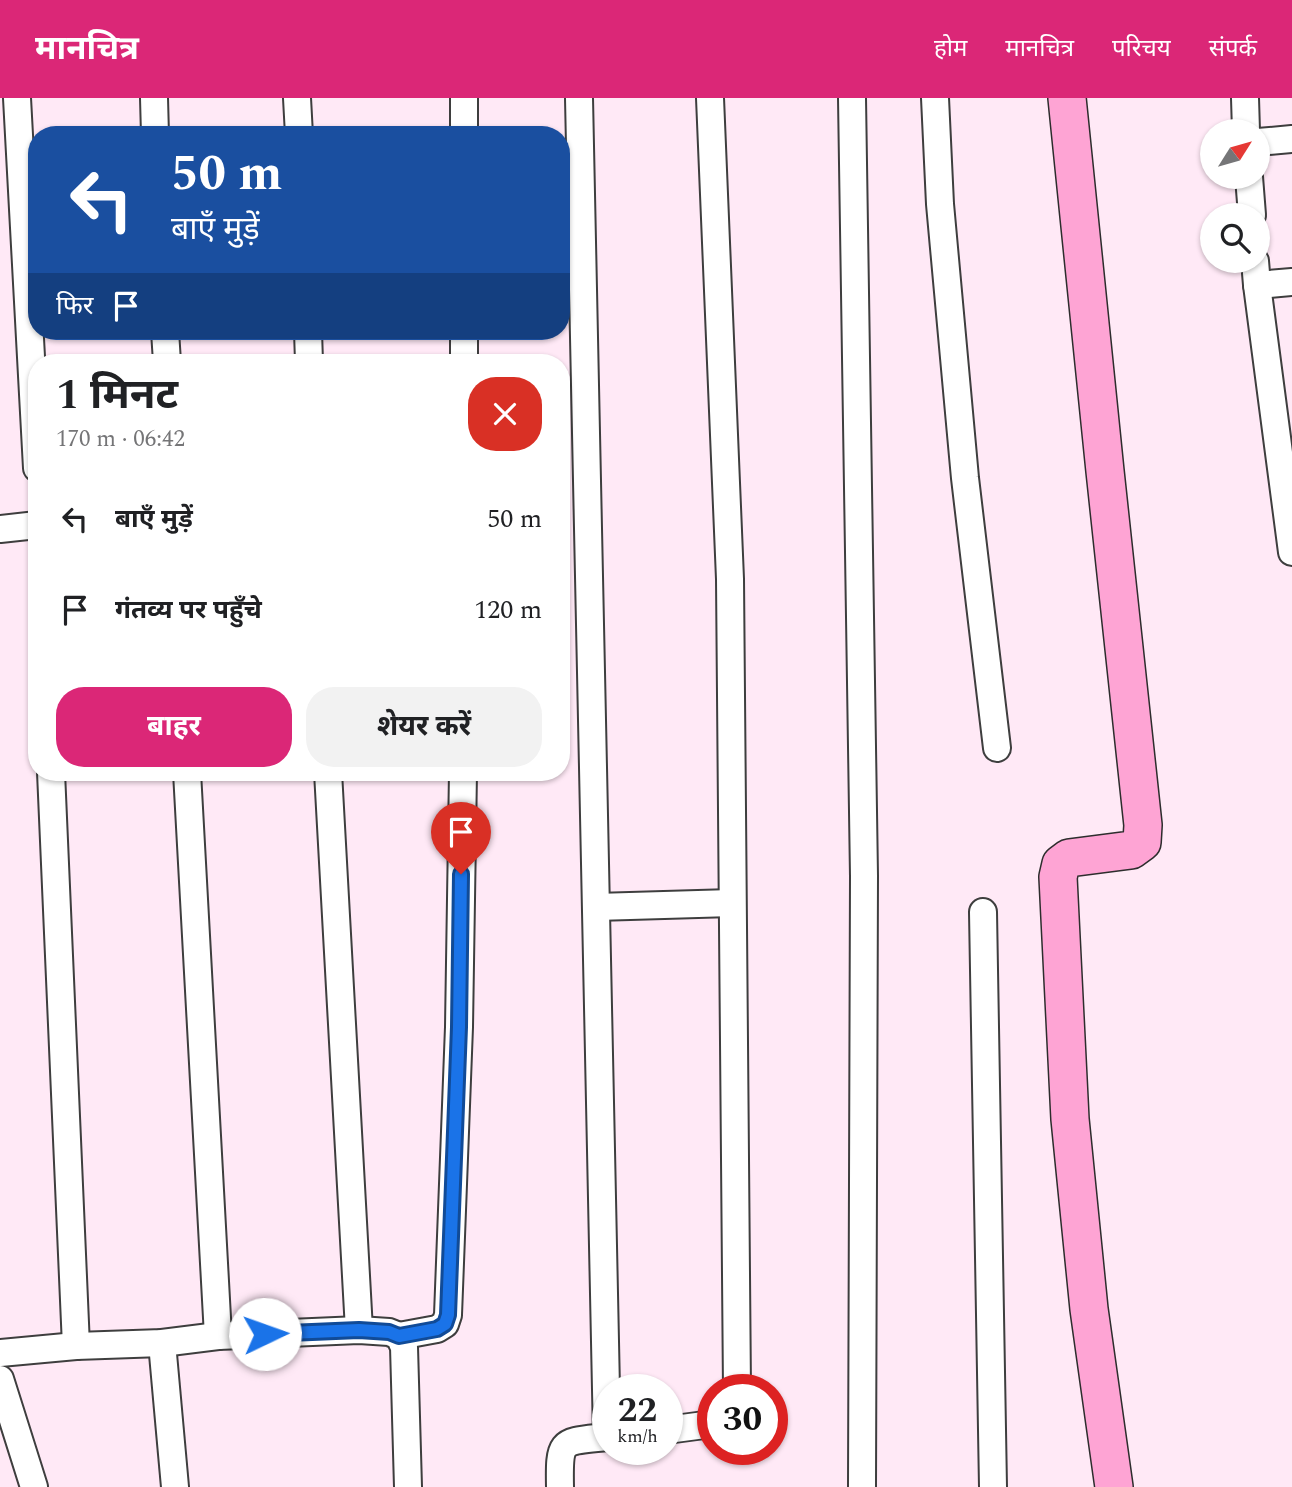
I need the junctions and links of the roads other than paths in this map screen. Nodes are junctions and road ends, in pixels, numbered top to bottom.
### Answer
1 (17, 98) edge
2 (154, 98) edge
3 (297, 98) edge
4 (464, 98) edge
5 (579, 98) edge
6 (710, 98) edge
7 (852, 98) edge
8 (935, 98) edge
9 (1067, 98) edge
10 (1245, 98) edge
11 (1246, 119) edge
12 (155, 126) edge
13 (299, 126) edge
14 (464, 126) edge
15 (1292, 139) edge
16 (1270, 141) edge
17 (1256, 273) edge
18 (1292, 282) edge
19 (28, 302) edge
20 (1282, 402) edge
21 (28, 526) edge
22 (0, 528) edge
23 (1292, 552) edge
24 (997, 747) dead end
25 (51, 781) edge
26 (187, 781) edge
27 (328, 781) edge
28 (463, 781) edge
29 (732, 903) junction
30 (596, 907) junction
31 (983, 912) dead end
32 (359, 1330) junction
33 (218, 1336) junction
34 (399, 1336) junction
35 (162, 1343) junction
36 (76, 1346) junction
37 (0, 1353) edge
38 (606, 1374) edge
39 (737, 1374) edge
40 (0, 1379) edge
41 (592, 1439) edge
42 (34, 1487) edge
43 (175, 1487) edge
44 (408, 1487) edge
45 (560, 1487) edge
46 (862, 1487) edge
47 (993, 1487) edge
48 (1114, 1487) edge

1 - 19 street
2 - 12 street
3 - 13 street
4 - 14 street
5 - 30 street
6 - 29 street
7 - 46 street
8 - 24 street
9 - 48 street
10 - 11 street
15 - 16 street
17 - 18 street
17 - 20 street
20 - 23 street
21 - 22 street
25 - 36 street
26 - 33 street
27 - 32 street
28 - 34 street
29 - 30 street
29 - 39 street
30 - 38 street
31 - 47 street
32 - 33 street
32 - 34 street
33 - 35 street
34 - 44 street
35 - 36 street
35 - 43 street
36 - 37 street
40 - 42 street
41 - 45 street

